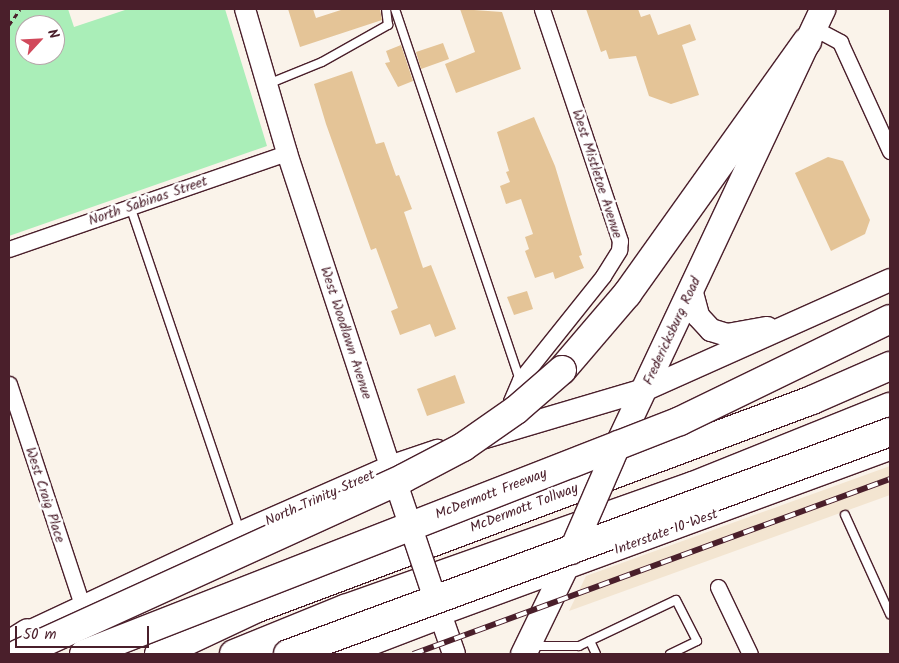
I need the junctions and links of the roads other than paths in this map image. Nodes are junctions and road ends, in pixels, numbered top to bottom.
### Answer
1 (245, 9) edge
2 (386, 9) edge
3 (395, 9) edge
4 (542, 9) edge
5 (814, 26) edge
6 (266, 84) junction
7 (890, 151) edge
8 (287, 153) junction
9 (130, 206) junction
10 (9, 249) edge
11 (890, 280) edge
12 (691, 289) junction
13 (890, 318) edge
14 (807, 320) junction
15 (890, 366) edge
16 (520, 380) junction
17 (9, 384) edge
18 (644, 390) junction
19 (890, 407) edge
20 (517, 427) junction
21 (890, 432) edge
22 (890, 449) edge
23 (394, 477) junction
24 (845, 514) dead end
25 (240, 533) junction
26 (567, 560) junction
27 (718, 587) dead end
28 (82, 605) junction
29 (438, 608) junction
30 (890, 614) edge
31 (590, 641) junction
32 (16, 643) edge
33 (525, 650) edge
34 (84, 654) edge
35 (159, 654) edge
36 (234, 654) edge
37 (288, 654) edge
38 (337, 654) edge
39 (454, 654) edge
40 (596, 654) edge
41 (670, 654) edge
42 (750, 654) edge

1 - 6 street, West Woodlawn Avenue
2 - 6 lane
3 - 16 lane
4 - 16 street, West Mistletoe Avenue
5 - 7 street
5 - 12 main road, Fredericksburg Road
5 - 32 highway, bridge
6 - 8 street, West Woodlawn Avenue
8 - 9 street, North Sabinas Street
8 - 23 street, West Woodlawn Avenue
9 - 10 street, North Sabinas Street
9 - 25 lane
11 - 14 main road
12 - 14 main road
12 - 18 main road, Fredericksburg Road
13 - 34 highway, McDermott Freeway, bridge
14 - 18 main road
15 - 35 highway, McDermott Tollway
16 - 20 street, West Mistletoe Avenue
17 - 28 street, West Craig Place
18 - 20 main road, North Trinity Street
18 - 26 main road, Fredericksburg Road, bridge
19 - 36 highway
20 - 23 main road, North Trinity Street
21 - 37 highway, bridge
22 - 26 main road, Interstate 10 West
23 - 25 main road, North Trinity Street
23 - 29 main road, West Woodlawn Avenue, bridge
24 - 30 lane
25 - 28 main road, North Trinity Street
26 - 29 main road, Interstate 10 West
26 - 33 main road, Fredericksburg Road
27 - 42 street
28 - 32 main road, North Trinity Street
29 - 38 highway
29 - 39 main road, West Woodlawn Avenue
31 - 33 lane
31 - 40 lane
31 - 41 lane

